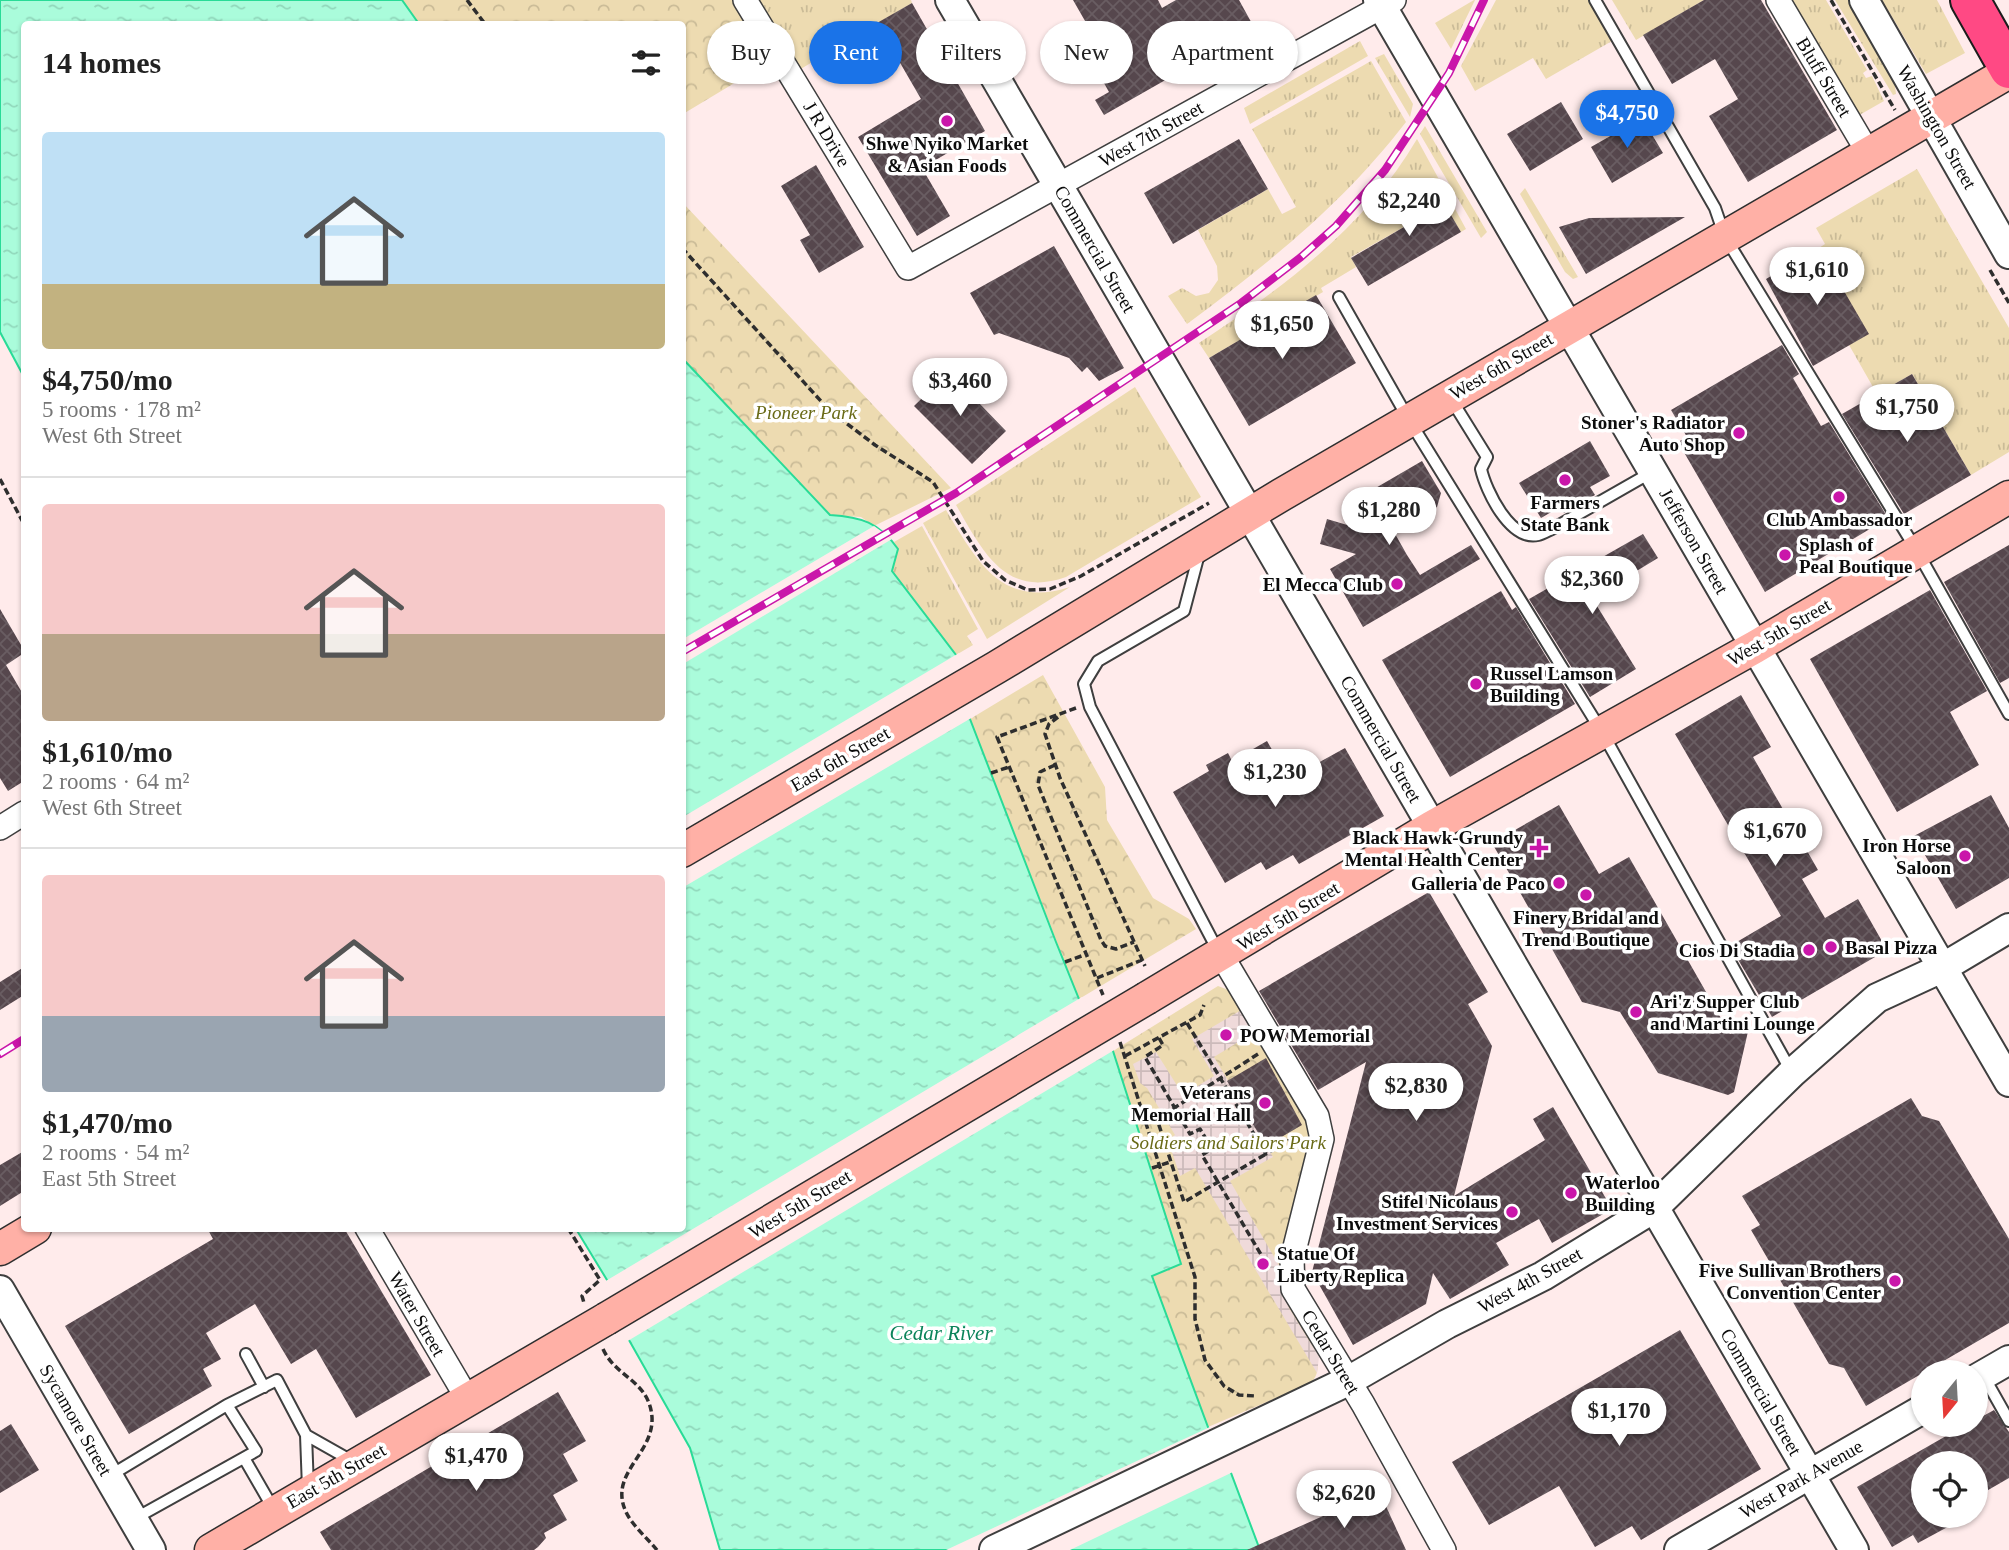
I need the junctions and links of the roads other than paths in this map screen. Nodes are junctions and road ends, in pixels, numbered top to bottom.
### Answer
1 (746, 0) edge
2 (950, 0) edge
3 (1595, 0) edge
4 (1778, 0) edge
5 (1864, 0) edge
6 (1971, 1) edge
7 (1385, 2) edge
8 (2009, 71) edge
9 (1932, 117) junction
10 (1869, 154) junction
11 (1058, 185) junction
12 (1725, 237) junction
13 (2009, 254) edge
14 (908, 268) joint
15 (1339, 297) dead end
16 (1569, 327) junction
17 (1449, 397) junction
18 (1409, 420) junction
19 (1653, 471) junction
20 (2009, 497) edge
21 (1249, 514) junction
22 (1203, 541) junction
23 (1917, 551) junction
24 (1755, 647) junction
25 (997, 667) joint
26 (2009, 714) edge
27 (1602, 732) junction
28 (21, 815) edge
29 (1433, 827) junction
30 (0, 828) edge
31 (686, 849) edge
32 (2009, 928) edge
33 (1222, 956) junction
34 (1942, 968) junction
35 (1792, 1073) junction
36 (2009, 1082) edge
37 (1654, 1208) junction
38 (28, 1232) edge
39 (369, 1232) edge
40 (0, 1249) edge
41 (0, 1290) edge
42 (597, 1322) joint
43 (246, 1354) dead end
44 (2009, 1360) edge
45 (1988, 1372) edge
46 (1348, 1381) junction
47 (264, 1387) junction
48 (1988, 1390) edge
49 (467, 1398) junction
50 (227, 1405) junction
51 (1911, 1416) edge
52 (2009, 1421) edge
53 (306, 1435) junction
54 (244, 1458) junction
55 (358, 1464) junction
56 (1810, 1474) junction
57 (108, 1477) junction
58 (308, 1493) junction
59 (276, 1512) junction
60 (133, 1520) junction
61 (151, 1550) edge
62 (211, 1550) edge
63 (994, 1550) edge
64 (1444, 1550) edge
65 (1679, 1550) edge
66 (1854, 1550) edge

1 - 14 street, J R Drive
2 - 11 street, Commercial Street
3 - 12 lane
4 - 10 street, Bluff Street
5 - 9 street, Washington Street
6 - 8 highway
7 - 11 street, West 7th Street
7 - 16 street, Jefferson Street
8 - 9 main road, West 6th Street
9 - 10 main road, West 6th Street
9 - 13 street, Washington Street
10 - 12 main road, West 6th Street
11 - 14 street, West 7th Street
11 - 21 street, Commercial Street
12 - 16 main road, West 6th Street
12 - 23 lane
15 - 18 lane
16 - 17 main road, West 6th Street
16 - 19 street, Jefferson Street
17 - 18 main road, West 6th Street
17 - 19 lane
18 - 21 main road, West 6th Street
18 - 27 lane
19 - 24 street, Jefferson Street
20 - 23 main road, West 5th Street
21 - 22 main road, West 6th Street
21 - 29 street, Commercial Street
22 - 25 main road, West 6th Street
22 - 33 lane
23 - 24 main road, West 5th Street
23 - 26 lane
24 - 27 main road, West 5th Street
24 - 34 street, Jefferson Street
25 - 31 main road, East 6th Street
27 - 29 main road, West 5th Street
27 - 35 lane
28 - 30 street
29 - 33 main road, West 5th Street
29 - 37 street, Commercial Street
32 - 34 street, West 4th Street
33 - 42 main road, West 5th Street, bridge
33 - 46 street, Cedar Street
34 - 35 street, West 4th Street
34 - 36 street, Jefferson Street
35 - 37 street, West 4th Street
37 - 46 street, West 4th Street
37 - 56 street, Commercial Street
38 - 40 main road
39 - 49 street, Water Street
41 - 57 street, Sycamore Street
42 - 49 main road, East 5th Street
43 - 47 lane
44 - 45 street
46 - 63 street, West 4th Street
46 - 64 street, Cedar Street
47 - 50 lane
47 - 53 lane
48 - 52 lane
49 - 55 main road, East 5th Street
50 - 54 lane
50 - 57 lane
51 - 56 street, West Park Avenue
53 - 55 lane
53 - 58 lane
54 - 59 lane
54 - 60 lane
55 - 58 main road, East 5th Street
56 - 65 street, West Park Avenue
56 - 66 street, Commercial Street
57 - 60 street, Sycamore Street
58 - 59 main road, East 5th Street
59 - 62 main road, East 5th Street
60 - 61 street, Sycamore Street

